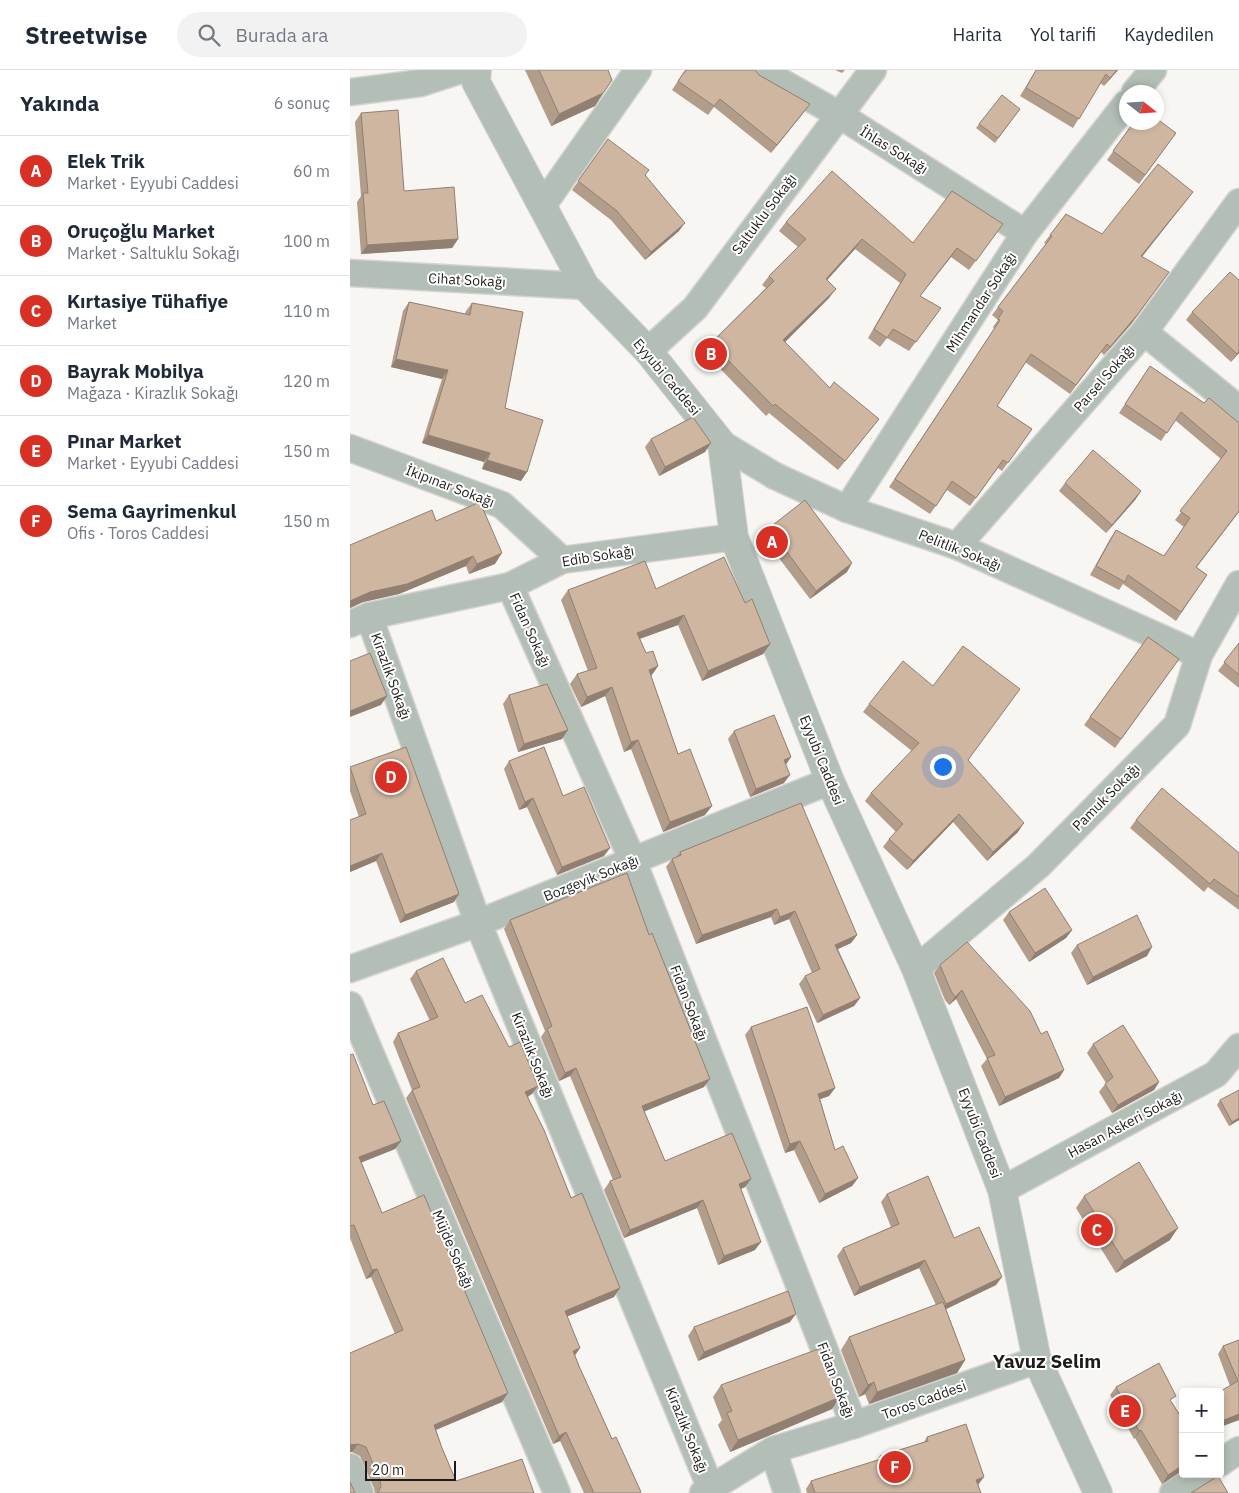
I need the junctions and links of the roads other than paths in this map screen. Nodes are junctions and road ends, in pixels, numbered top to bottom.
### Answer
1 (461, 70) edge
2 (477, 70) edge
3 (638, 70) edge
4 (760, 70) edge
5 (873, 70) edge
6 (1153, 70) edge
7 (1141, 85) edge
8 (350, 92) edge
9 (1119, 113) edge
10 (838, 114) junction
11 (1239, 202) edge
12 (543, 205) junction
13 (1025, 233) junction
14 (350, 273) edge
15 (585, 286) junction
16 (1144, 332) junction
17 (648, 350) junction
18 (1239, 409) edge
19 (722, 444) junction
20 (350, 448) edge
21 (846, 509) junction
22 (734, 537) junction
23 (957, 546) junction
24 (562, 560) junction
25 (1239, 584) edge
26 (510, 586) junction
27 (360, 620) edge
28 (1199, 655) junction
29 (830, 781) junction
30 (633, 861) junction
31 (478, 923) junction
32 (350, 969) edge
33 (916, 969) junction
34 (350, 1005) edge
35 (1239, 1047) edge
36 (1002, 1190) junction
37 (1037, 1360) junction
38 (854, 1425) junction
39 (773, 1450) junction
40 (1239, 1450) edge
41 (1224, 1459) edge
42 (350, 1467) edge
43 (1196, 1478) edge
44 (707, 1491) edge
45 (360, 1493) edge
46 (557, 1493) edge
47 (787, 1493) edge
48 (1098, 1493) edge
49 (1173, 1493) edge

1 - 8 street
2 - 12 street, Eyyubi Caddesi
3 - 12 street
4 - 10 street, İhlas Sokağı
5 - 10 street, Saltuklu Sokağı
6 - 7 street
9 - 13 street, Mihmandar Sokağı
10 - 13 street, İhlas Sokağı
10 - 17 street, Saltuklu Sokağı
11 - 16 street, Parsel Sokağı
12 - 15 street, Eyyubi Caddesi
13 - 21 street, Mihmandar Sokağı
14 - 15 street, Cihat Sokağı
15 - 17 street, Eyyubi Caddesi
16 - 18 street
16 - 23 street, Parsel Sokağı
17 - 19 street, Eyyubi Caddesi
19 - 21 street, Pelitlik Sokağı
19 - 22 street, Eyyubi Caddesi
20 - 24 street, İkipınar Sokağı
21 - 23 street, Pelitlik Sokağı
22 - 24 street, Edib Sokağı
22 - 29 street, Eyyubi Caddesi
23 - 28 street, Pelitlik Sokağı
24 - 26 street, Edib Sokağı
25 - 28 street, Pamuk Sokağı
26 - 27 street, Edib Sokağı
26 - 30 street, Fidan Sokağı
27 - 31 street, Kirazlık Sokağı
28 - 33 street, Pamuk Sokağı
29 - 30 street, Bozgeyik Sokağı
29 - 33 street, Eyyubi Caddesi
30 - 31 street, Bozgeyik Sokağı
30 - 38 street, Fidan Sokağı
31 - 32 street, Bozgeyik Sokağı
31 - 44 street, Kirazlık Sokağı
33 - 36 street, Eyyubi Caddesi
34 - 46 street, Müjde Sokağı
35 - 36 street, Hasan Askeri Sokağı
36 - 37 street, Eyyubi Caddesi
37 - 38 street, Toros Caddesi
37 - 48 street, Eyyubi Caddesi
38 - 39 street, Toros Caddesi
39 - 44 street, Toros Caddesi
39 - 47 street
40 - 41 street
42 - 45 street
43 - 49 street

